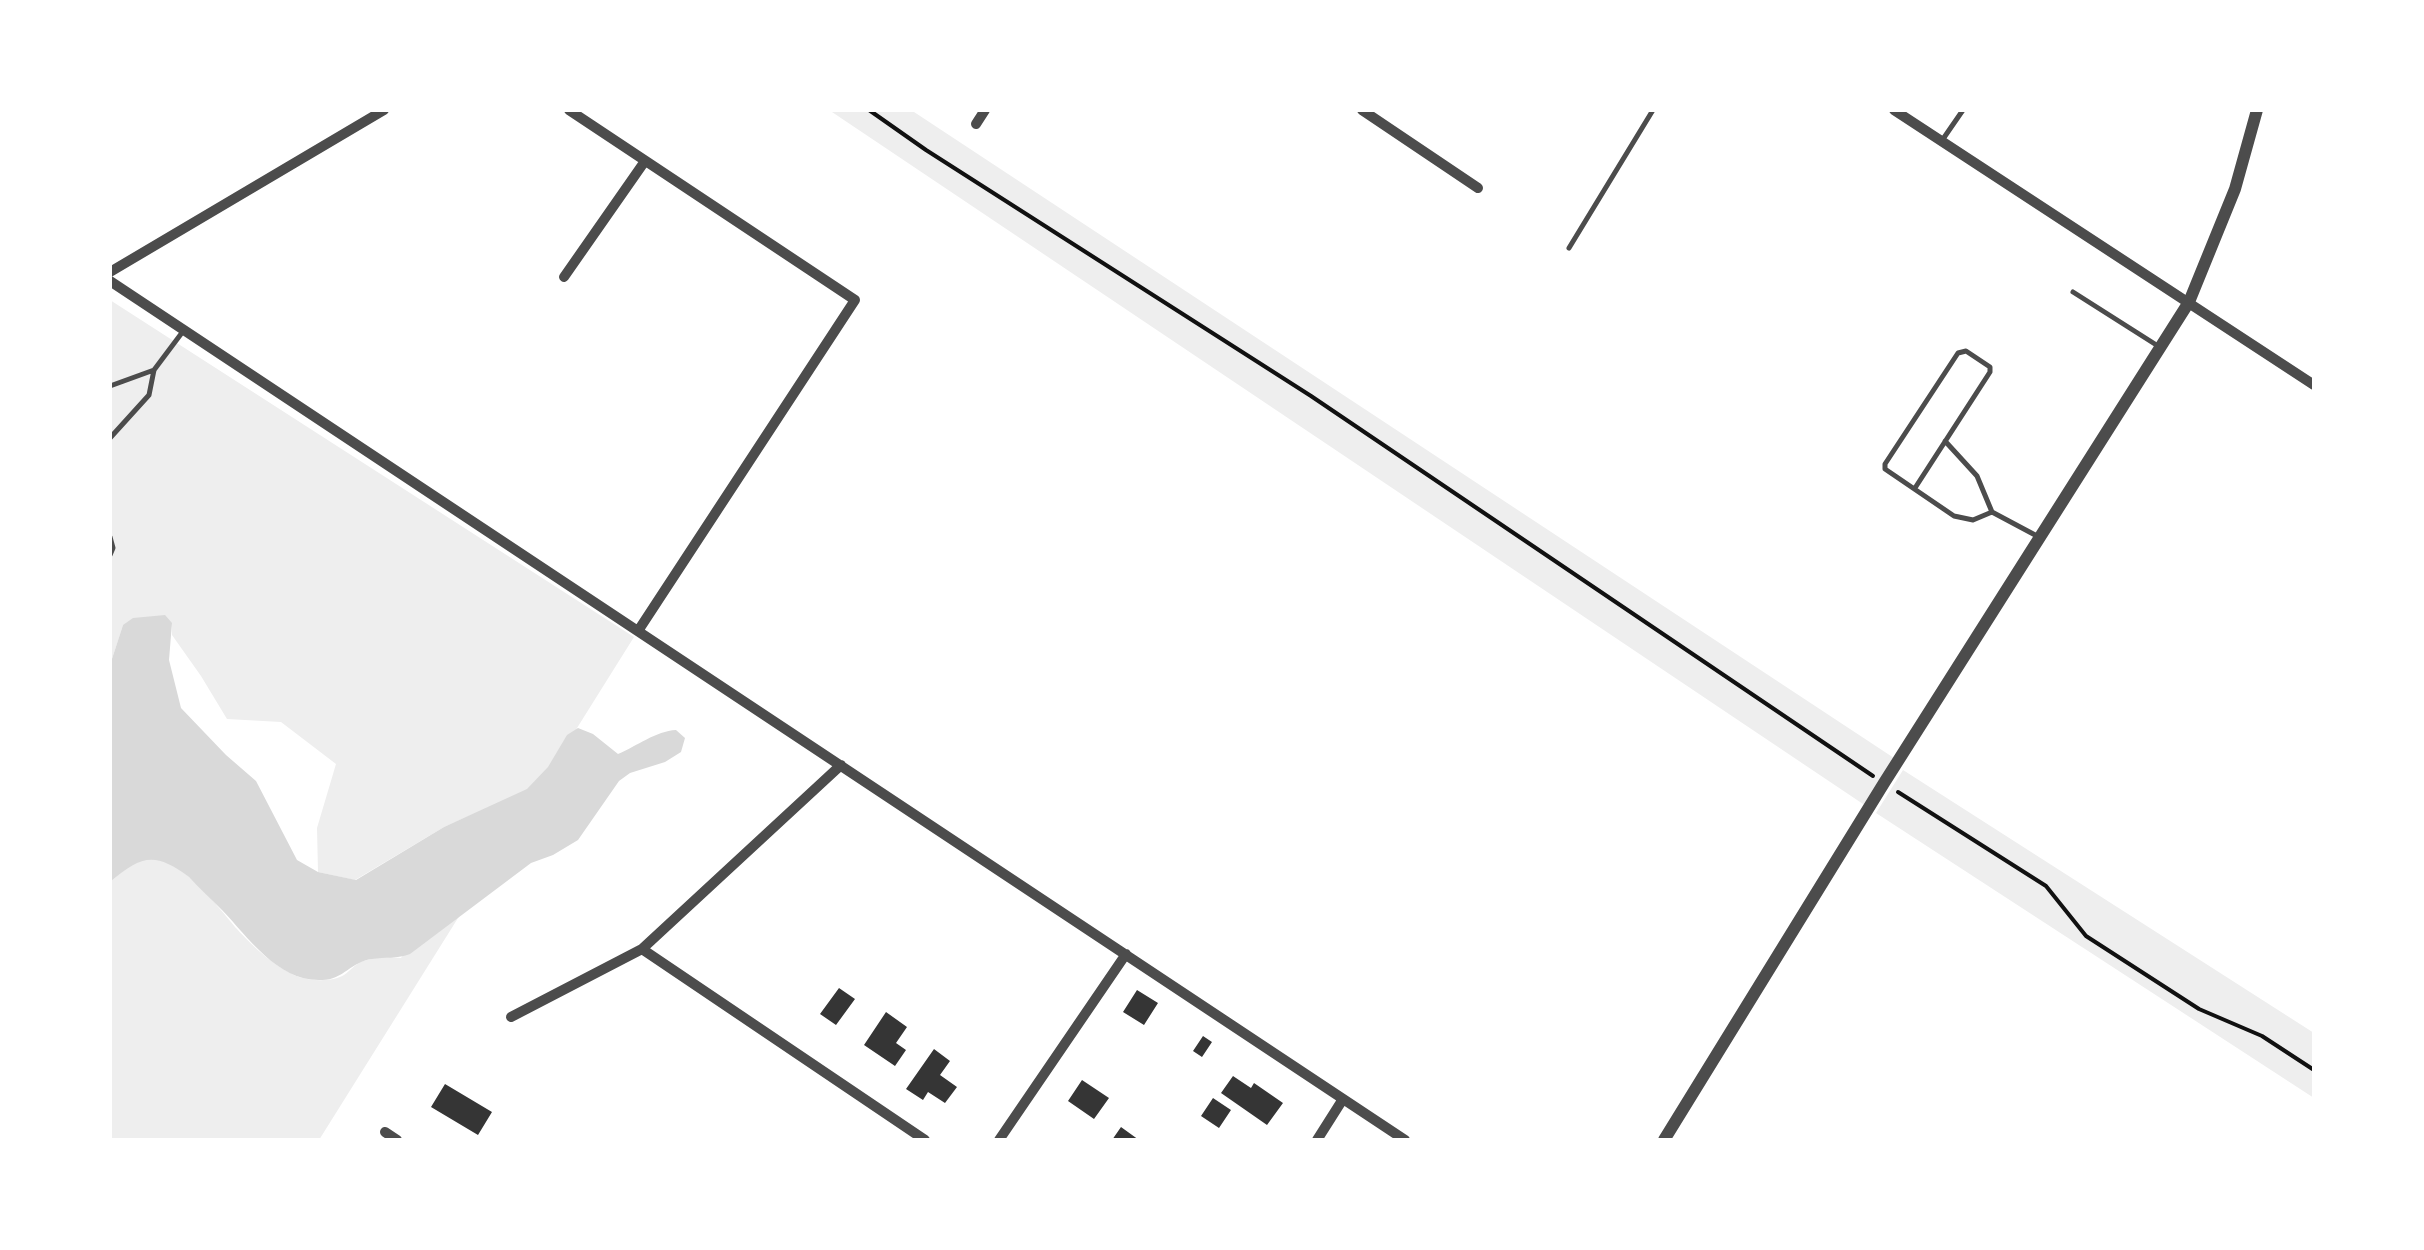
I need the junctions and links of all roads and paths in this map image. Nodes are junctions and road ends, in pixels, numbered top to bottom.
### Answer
1 (384, 110) edge
2 (569, 110) edge
3 (869, 110) edge
4 (985, 110) edge
5 (1362, 110) edge
6 (1653, 110) edge
7 (1894, 110) edge
8 (1962, 110) edge
9 (2257, 110) edge
10 (976, 124) dead end
11 (1942, 141) junction
12 (644, 161) junction
13 (1478, 188) dead end
14 (1569, 248) dead end
15 (110, 272) edge
16 (564, 277) dead end
17 (110, 281) edge
18 (2073, 292) dead end
19 (2189, 302) junction
20 (184, 330) junction
21 (2160, 348) junction
22 (154, 370) junction
23 (2314, 385) edge
24 (110, 386) edge
25 (110, 438) edge
26 (1945, 442) junction
27 (1915, 488) junction
28 (1992, 512) junction
29 (110, 537) edge
30 (2040, 537) junction
31 (110, 555) edge
32 (638, 630) junction
33 (841, 765) junction
34 (1884, 783) junction
35 (642, 949) junction
36 (1126, 954) junction
37 (511, 1016) dead end
38 (2314, 1070) edge
39 (1343, 1100) junction
40 (385, 1132) dead end
41 (397, 1140) edge
42 (925, 1140) edge
43 (999, 1140) edge
44 (1317, 1140) edge
45 (1406, 1140) edge
46 (1664, 1140) edge

1 - 15 street
2 - 12 street
3 - 34 path
4 - 10 street
5 - 13 street
6 - 14 lane
7 - 11 street
8 - 11 lane
9 - 19 street
11 - 19 street
12 - 16 street
12 - 32 street
17 - 20 street
18 - 21 lane
19 - 21 street
19 - 23 street
20 - 22 lane
20 - 32 street
21 - 30 street
22 - 24 lane
22 - 25 lane
26 - 27 lane
26 - 27 lane
26 - 28 lane
27 - 28 lane
28 - 30 lane
29 - 31 lane
30 - 34 street
32 - 33 street
33 - 35 street
33 - 36 street
34 - 38 path
34 - 46 street
35 - 37 street
35 - 42 street
36 - 39 street
36 - 43 street
39 - 44 street
39 - 45 street
40 - 41 street

